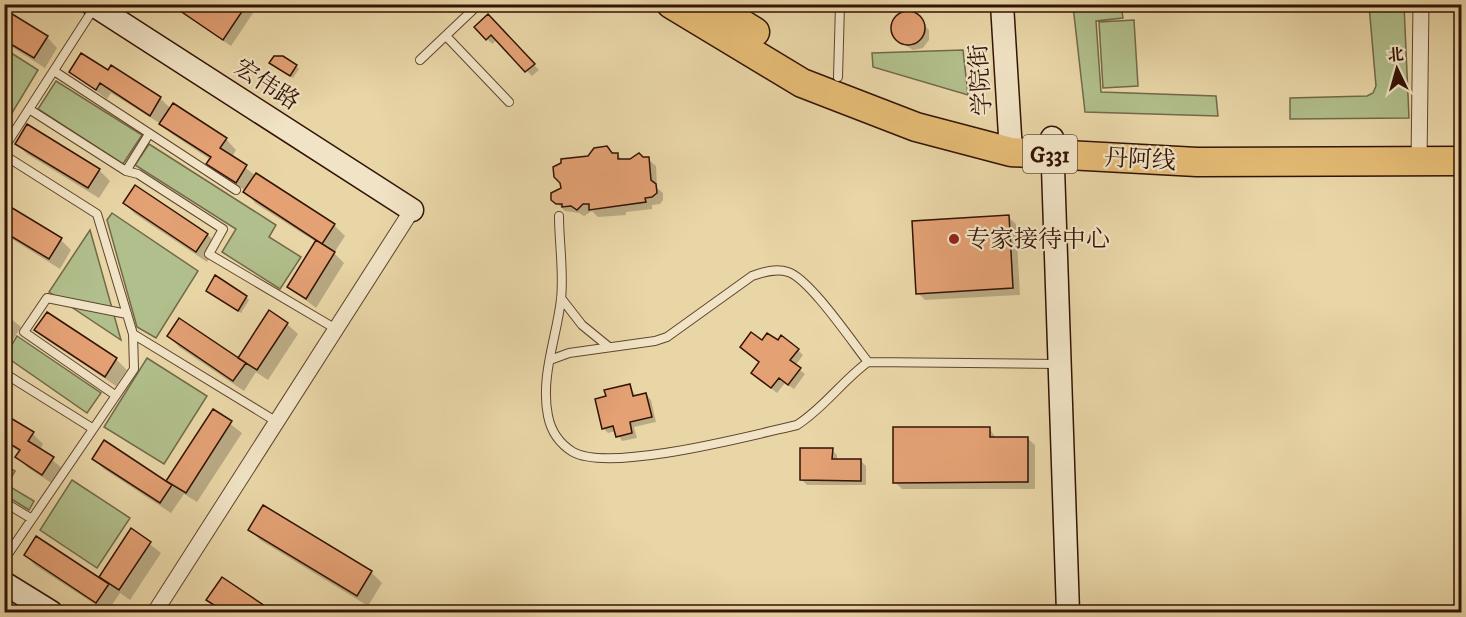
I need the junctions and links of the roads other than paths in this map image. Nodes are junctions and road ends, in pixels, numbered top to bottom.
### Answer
1 (478, 4) edge
2 (671, 4) edge
3 (710, 4) edge
4 (805, 4) edge
5 (1002, 4) edge
6 (1421, 4) edge
7 (842, 5) edge
8 (93, 6) edge
9 (446, 36) junction
10 (420, 60) dead end
11 (54, 71) junction
12 (838, 77) junction
13 (509, 102) dead end
14 (29, 109) junction
15 (149, 134) junction
16 (1011, 143) junction
17 (1461, 144) edge
18 (1052, 146) junction
19 (4, 148) edge
20 (1419, 152) junction
21 (4, 155) edge
22 (1461, 161) edge
23 (126, 171) junction
24 (236, 190) dead end
25 (412, 210) joint
26 (559, 216) dead end
27 (561, 298) junction
28 (127, 315) junction
29 (336, 329) junction
30 (133, 334) junction
31 (609, 347) junction
32 (550, 360) junction
33 (868, 362) junction
34 (1059, 364) junction
35 (4, 373) edge
36 (115, 395) junction
37 (277, 422) junction
38 (92, 428) junction
39 (4, 502) edge
40 (32, 519) junction
41 (4, 560) edge
42 (4, 583) edge
43 (51, 612) edge
44 (155, 612) edge
45 (1068, 612) edge

1 - 9 lane
2 - 16 highway, 丹阿线 / G331
3 - 12 highway, 丹阿线 / G331
4 - 7 lane
5 - 16 street, 学院街
6 - 20 street
7 - 12 lane
8 - 11 lane
8 - 25 street, 宏伟路
9 - 10 lane
9 - 13 lane
11 - 14 lane
11 - 15 lane
12 - 16 highway, 丹阿线 / G331
14 - 19 lane
14 - 23 lane
15 - 23 lane
15 - 24 lane
16 - 18 highway, 丹阿线 / G331
17 - 20 highway, 丹阿线 / G331
18 - 20 highway, 丹阿线 / G331
18 - 34 street
20 - 22 highway, 丹阿线 / G331
21 - 28 lane
23 - 29 lane
25 - 29 street
26 - 27 lane
27 - 31 lane
27 - 32 lane
28 - 30 lane
28 - 36 lane
29 - 37 street
30 - 36 lane
30 - 37 lane
31 - 32 lane
31 - 33 lane
32 - 33 lane
33 - 34 lane
34 - 45 street
35 - 38 lane
36 - 38 lane
37 - 44 street
38 - 40 lane
39 - 40 lane
40 - 41 lane
42 - 43 street

